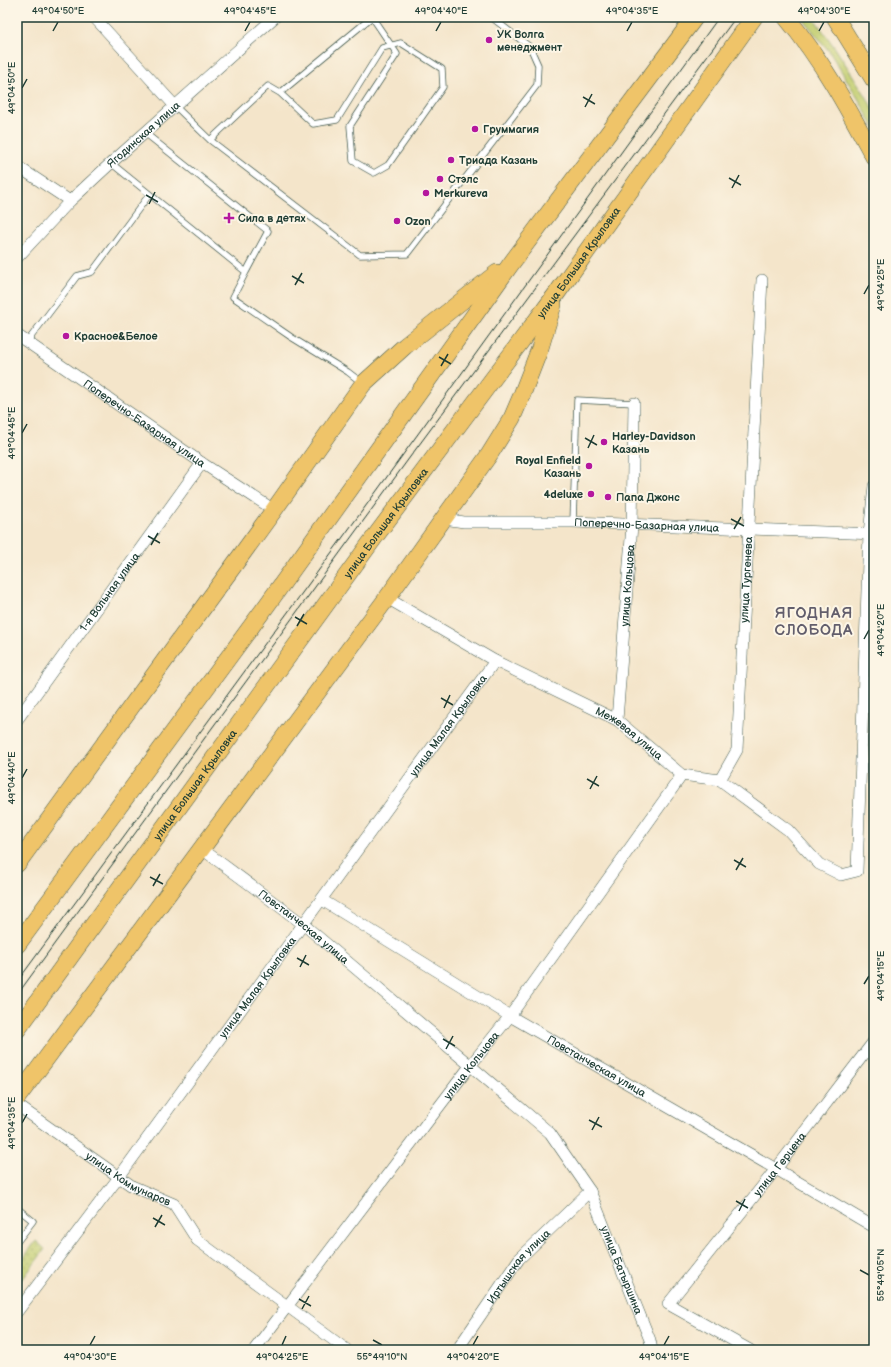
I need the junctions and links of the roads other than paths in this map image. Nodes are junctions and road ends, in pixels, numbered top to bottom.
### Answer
1 (94, 17) edge
2 (275, 17) edge
3 (372, 17) edge
4 (491, 17) edge
5 (695, 17) edge
6 (754, 17) edge
7 (786, 17) edge
8 (835, 17) edge
9 (874, 80) edge
10 (280, 93) junction
11 (175, 106) junction
12 (145, 133) junction
13 (210, 140) junction
14 (874, 157) edge
15 (111, 163) junction
16 (17, 166) edge
17 (149, 195) junction
18 (70, 201) junction
19 (17, 258) edge
20 (513, 261) junction
21 (246, 272) junction
22 (762, 280) dead end
23 (557, 293) junction
24 (17, 335) edge
25 (27, 342) junction
26 (362, 384) junction
27 (634, 403) joint
28 (202, 463) junction
29 (874, 486) edge
30 (274, 510) junction
31 (444, 519) junction
32 (573, 522) junction
33 (632, 525) junction
34 (750, 529) junction
35 (872, 534) edge
36 (387, 598) junction
37 (495, 661) junction
38 (17, 720) edge
39 (617, 720) junction
40 (682, 775) junction
41 (720, 780) junction
42 (202, 849) junction
43 (17, 864) edge
44 (322, 900) junction
45 (303, 924) junction
46 (17, 945) edge
47 (510, 1016) junction
48 (17, 1030) edge
49 (874, 1041) edge
50 (470, 1066) junction
51 (17, 1098) edge
52 (17, 1104) edge
53 (776, 1169) junction
54 (119, 1177) junction
55 (590, 1191) junction
56 (17, 1208) edge
57 (874, 1227) edge
58 (17, 1242) edge
59 (287, 1306) junction
60 (17, 1312) edge
61 (254, 1350) edge
62 (347, 1350) edge
63 (457, 1350) edge
64 (652, 1350) edge
65 (750, 1350) edge

1 - 11 street
2 - 11 street, Ягодинская улица
3 - 10 lane
3 - 10 lane
4 - 13 lane
5 - 20 main road
6 - 23 main road, улица Большая Крыловка
7 - 14 main road
8 - 9 main road
10 - 13 lane
11 - 12 street, Ягодинская улица
11 - 13 lane
12 - 15 street, Ягодинская улица
12 - 21 lane
15 - 17 lane
15 - 18 street, Ягодинская улица
16 - 18 street
17 - 21 lane
17 - 25 lane
18 - 19 street, Ягодинская улица
20 - 26 main road
20 - 46 main road
21 - 26 lane
22 - 34 street, улица Тургенева
23 - 31 main road
23 - 48 main road, улица Большая Крыловка
24 - 25 street, Поперечно-Базарная улица
25 - 28 street, Поперечно-Базарная улица
26 - 30 main road
27 - 32 lane
27 - 33 street, улица Кольцова
28 - 30 street, Поперечно-Базарная улица
28 - 38 street, 1-я Вольная улица
29 - 35 street
30 - 43 main road
31 - 32 street, Поперечно-Базарная улица
31 - 36 main road
32 - 33 street, Поперечно-Базарная улица
33 - 34 street, Поперечно-Базарная улица
33 - 39 street, улица Кольцова
34 - 35 street, Поперечно-Базарная улица
34 - 41 street, улица Тургенева
35 - 41 street
36 - 37 street, Межевая улица
36 - 42 main road
37 - 39 street, Межевая улица
37 - 44 street, улица Малая Крыловка
39 - 40 street, Межевая улица
40 - 41 street
40 - 47 street, улица Кольцова
42 - 45 street, Повстанческая улица
42 - 51 main road
44 - 45 street, улица Малая Крыловка
44 - 47 street, Повстанческая улица
45 - 50 street, Повстанческая улица
45 - 54 street, улица Малая Крыловка
47 - 50 street, улица Кольцова
47 - 53 street, Повстанческая улица
49 - 53 street, улица Герцена
50 - 55 street, Повстанческая улица
50 - 59 street, улица Кольцова
52 - 54 street, улица Коммунаров
53 - 57 street, Повстанческая улица
53 - 65 street, улица Герцена
54 - 59 street, улица Коммунаров
54 - 60 street, улица Малая Крыловка
55 - 63 street, Иртышская улица
55 - 64 street, улица Батыршина
56 - 58 lane
59 - 61 street, улица Кольцова
59 - 62 street, улица Коммунаров

